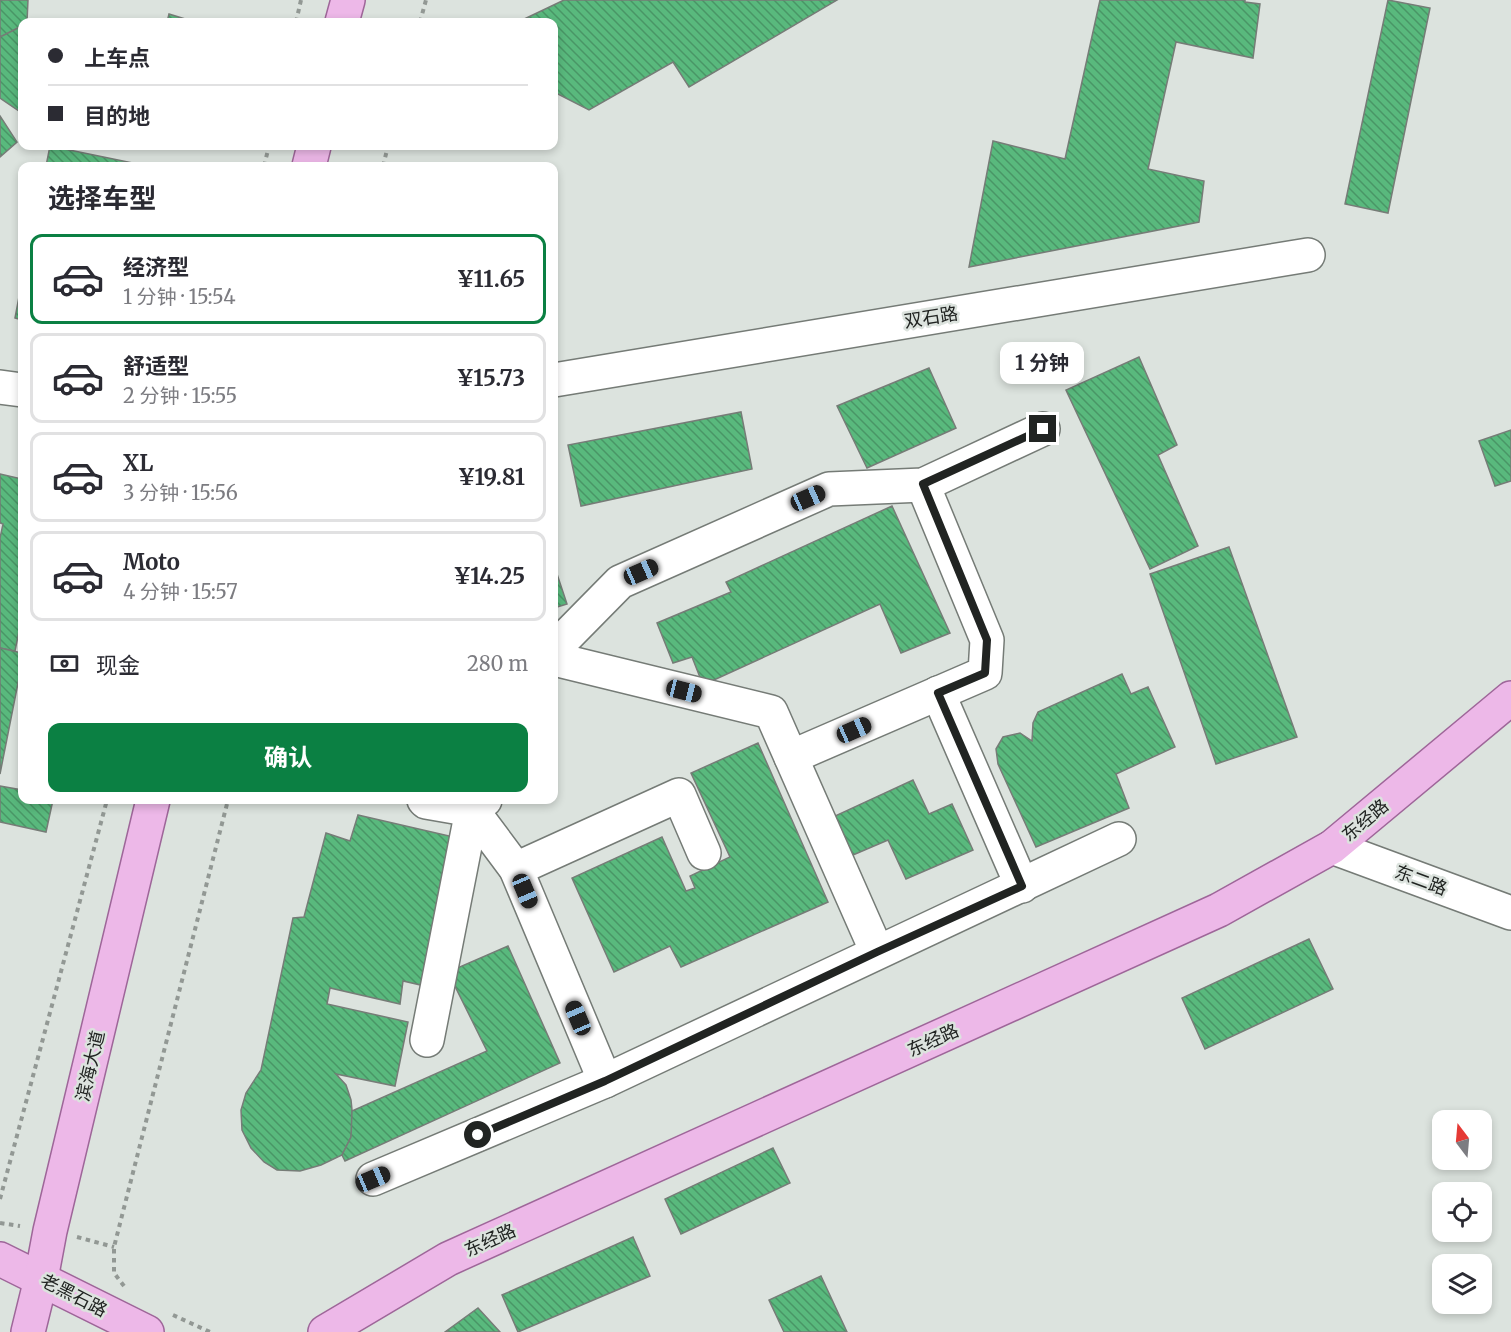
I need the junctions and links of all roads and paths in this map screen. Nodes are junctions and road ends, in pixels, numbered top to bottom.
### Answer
1 (301, 0) edge
2 (348, 0) edge
3 (426, 0) edge
4 (297, 18) edge
5 (343, 18) edge
6 (421, 18) edge
7 (1308, 255) dead end
8 (558, 379) edge
9 (0, 387) edge
10 (18, 389) edge
11 (1043, 429) dead end
12 (923, 484) junction
13 (558, 645) edge
14 (558, 660) edge
15 (938, 693) junction
16 (1511, 698) edge
17 (791, 757) junction
18 (105, 804) edge
19 (152, 804) edge
20 (227, 804) edge
21 (461, 804) edge
22 (478, 805) edge
23 (1119, 839) dead end
24 (1332, 847) junction
25 (704, 853) dead end
26 (516, 870) junction
27 (1022, 886) junction
28 (1511, 913) edge
29 (877, 952) junction
30 (427, 1040) dead end
31 (605, 1081) junction
32 (373, 1179) dead end
33 (0, 1199) edge
34 (0, 1259) edge
35 (41, 1279) junction
36 (127, 1289) dead end
37 (159, 1323) edge
38 (28, 1332) edge
39 (210, 1332) edge
40 (325, 1332) edge

1 - 4 path
2 - 5 main road
3 - 6 path
7 - 8 street, 双石路
9 - 10 street
11 - 12 street
12 - 13 street
12 - 15 street
14 - 17 street
15 - 17 street
15 - 27 street
16 - 24 main road, 东经路
17 - 29 street
18 - 33 path
19 - 35 main road, 滨海大道
20 - 36 path
21 - 22 street
22 - 26 street
22 - 30 street
23 - 27 street
24 - 28 street, 东二路
24 - 40 main road, 东经路
25 - 26 street
26 - 31 street
27 - 29 street
29 - 31 street
31 - 32 street
34 - 35 main road, 老黑石路
35 - 37 main road, 老黑石路
35 - 38 main road, 滨海大道
37 - 39 path

